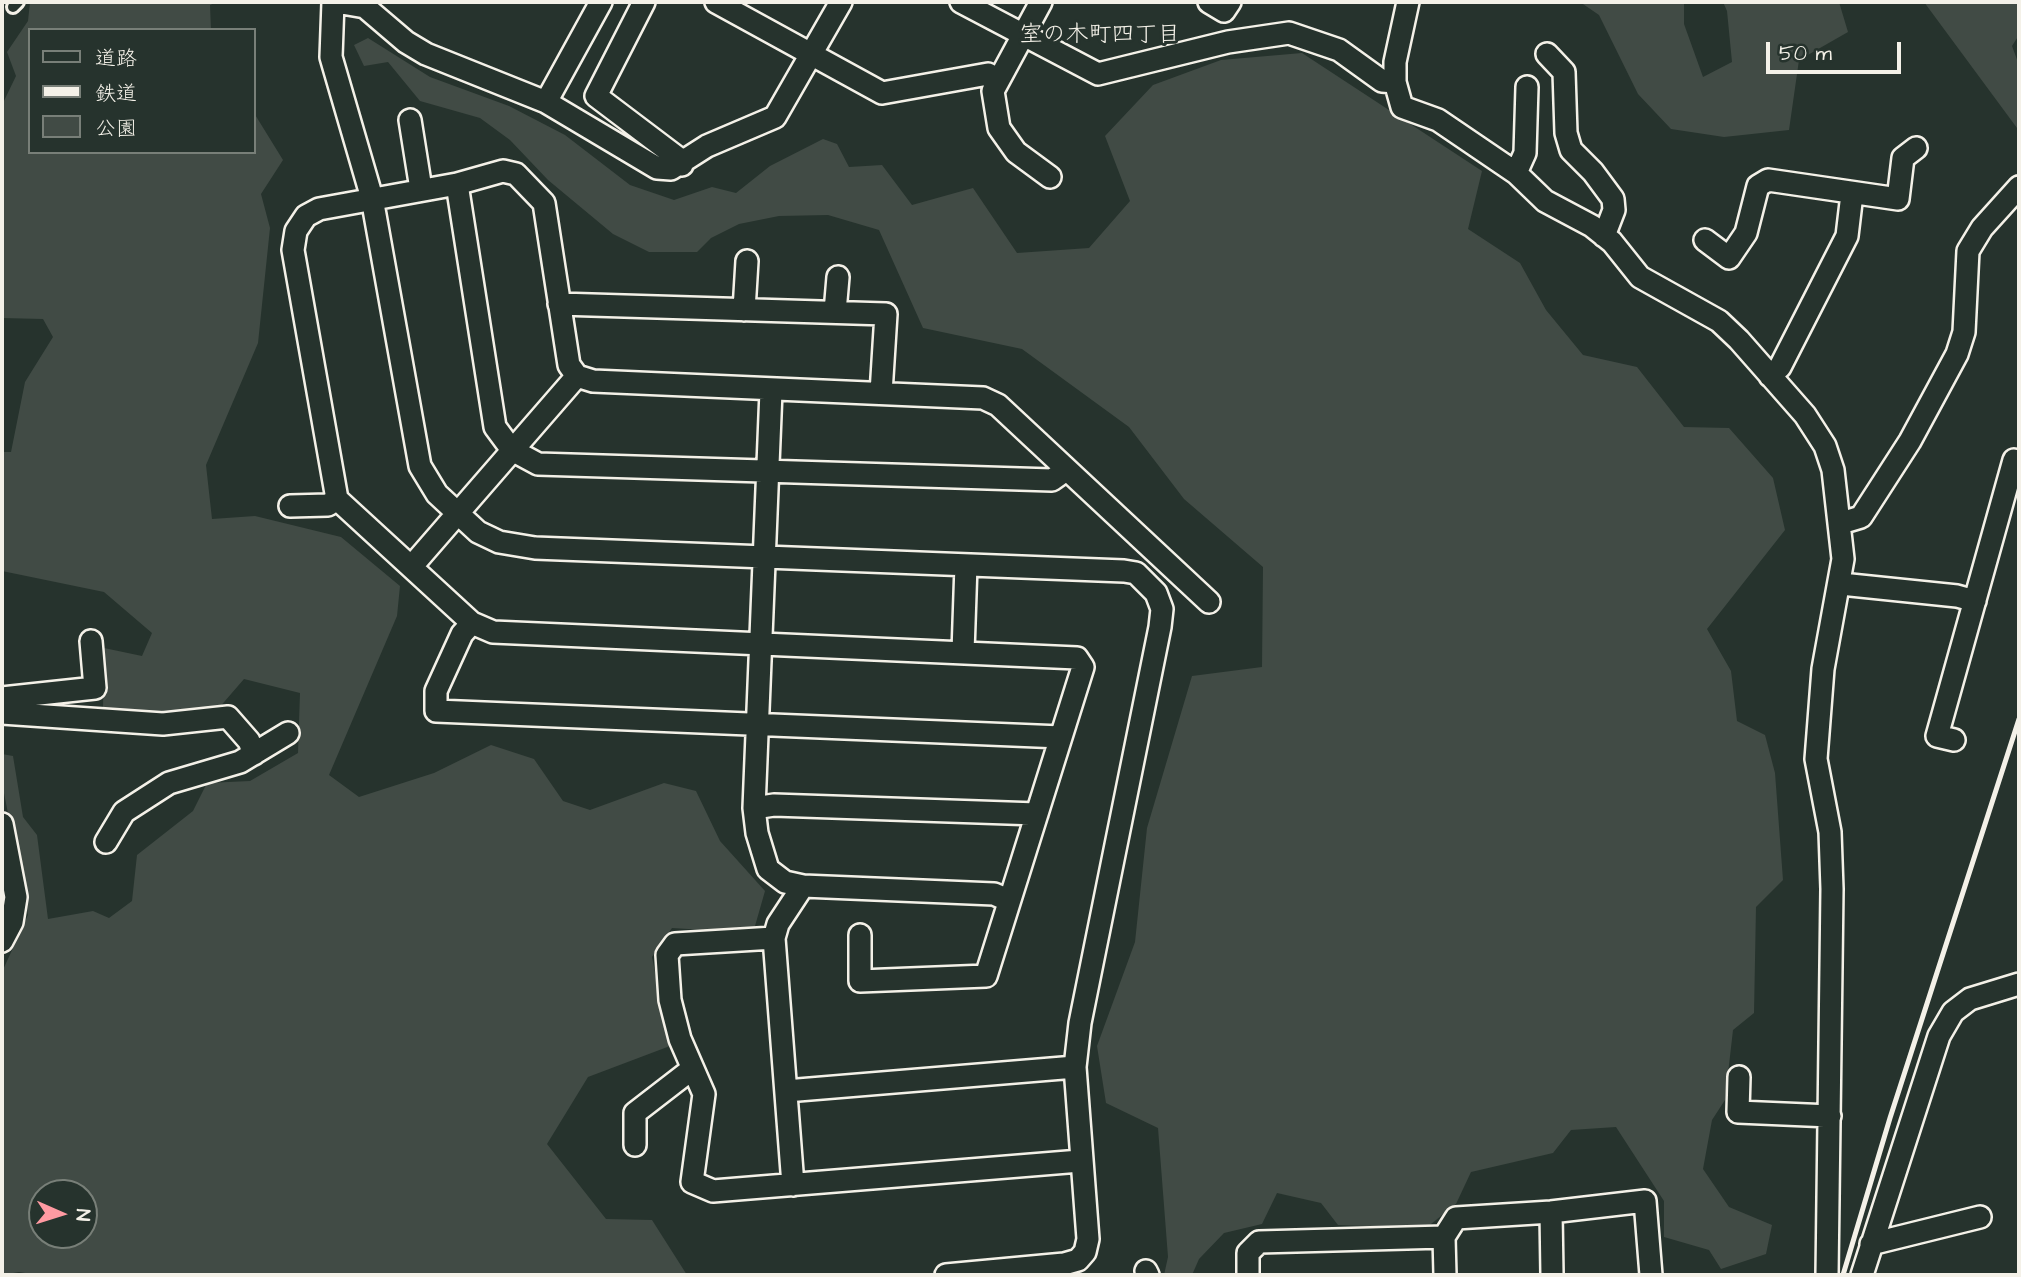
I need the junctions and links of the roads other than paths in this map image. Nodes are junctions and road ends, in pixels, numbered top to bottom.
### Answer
1 (335, 2) edge
2 (601, 2) edge
3 (644, 2) edge
4 (716, 2) edge
5 (841, 2) edge
6 (961, 2) edge
7 (1041, 2) edge
8 (1209, 2) edge
9 (1230, 2) edge
10 (1408, 2) edge
11 (1022, 35) junction
12 (812, 54) junction
13 (1547, 54) dead end
14 (997, 79) junction
15 (1395, 82) junction
16 (1527, 88) dead end
17 (546, 102) junction
18 (410, 120) dead end
19 (1916, 148) dead end
20 (682, 165) junction
21 (1516, 173) junction
22 (1050, 177) dead end
23 (457, 184) junction
24 (2019, 187) edge
25 (421, 190) junction
26 (1852, 194) junction
27 (372, 198) junction
28 (1604, 236) junction
29 (1705, 240) dead end
30 (747, 261) dead end
31 (838, 277) dead end
32 (559, 304) junction
33 (744, 310) junction
34 (835, 312) junction
35 (576, 376) junction
36 (1770, 376) junction
37 (771, 391) junction
38 (881, 393) junction
39 (512, 450) junction
40 (2014, 460) dead end
41 (1066, 470) junction
42 (768, 471) junction
43 (337, 499) junction
44 (290, 506) dead end
45 (458, 514) junction
46 (1841, 523) junction
47 (765, 557) junction
48 (1165, 562) junction
49 (967, 565) junction
50 (412, 566) junction
51 (1147, 581) junction
52 (1841, 584) junction
53 (1975, 601) junction
54 (1209, 602) dead end
55 (472, 624) junction
56 (91, 641) dead end
57 (761, 642) junction
58 (963, 652) junction
59 (2, 698) edge
60 (2, 713) edge
61 (757, 726) junction
62 (288, 733) dead end
63 (1061, 737) junction
64 (1954, 740) dead end
65 (254, 754) junction
66 (754, 808) junction
67 (1037, 814) junction
68 (2, 824) edge
69 (106, 842) dead end
70 (803, 886) junction
71 (1008, 900) junction
72 (860, 935) dead end
73 (774, 938) junction
74 (2, 941) edge
75 (2019, 984) edge
76 (1075, 1067) junction
77 (692, 1069) junction
78 (1739, 1077) dead end
79 (786, 1091) junction
80 (1830, 1116) junction
81 (635, 1145) dead end
82 (1080, 1161) junction
83 (793, 1185) junction
84 (1550, 1212) junction
85 (1980, 1217) dead end
86 (1444, 1237) junction
87 (1871, 1244) junction
88 (946, 1275) edge
89 (1248, 1275) edge
90 (1445, 1275) edge
91 (1552, 1275) edge
92 (1651, 1275) edge
93 (1827, 1275) edge
94 (1863, 1275) edge

1 - 17 street
1 - 27 street
2 - 17 street
3 - 20 street
4 - 12 street
5 - 12 street
6 - 11 street
7 - 11 street
8 - 9 street
10 - 15 street
11 - 14 street
11 - 15 street
12 - 14 street
12 - 20 street
13 - 28 street
14 - 22 street
15 - 21 street
16 - 21 street
17 - 20 street
18 - 25 street
19 - 26 street
21 - 28 street
23 - 25 street
23 - 32 street
23 - 39 street
24 - 46 street
25 - 27 street
26 - 29 street
26 - 36 street
27 - 43 street
27 - 45 street
28 - 36 street
30 - 33 street
31 - 34 street
32 - 33 street
32 - 35 street
33 - 34 street
34 - 38 street
35 - 37 street
35 - 39 street
36 - 46 street
37 - 38 street
37 - 42 street
38 - 41 street
39 - 42 street
39 - 45 street
40 - 53 street
41 - 42 street
41 - 48 street
42 - 47 street
43 - 44 street
43 - 50 street
45 - 47 street
45 - 50 street
46 - 52 street
47 - 49 street
47 - 57 street
48 - 51 street
48 - 54 street
49 - 51 street
49 - 58 street
50 - 55 street
51 - 76 street
52 - 53 street
52 - 80 street
53 - 64 street
55 - 57 street
55 - 61 street
56 - 59 street
57 - 58 street
57 - 61 street
58 - 63 street
60 - 65 street
61 - 63 street
61 - 66 street
62 - 65 street
63 - 67 street
65 - 69 street
66 - 67 street
66 - 70 street
67 - 71 street
68 - 74 street
70 - 71 street
70 - 73 street
71 - 72 street
73 - 77 street
73 - 79 street
75 - 87 street
76 - 79 street
76 - 82 street
77 - 81 street
77 - 83 street
78 - 80 street
79 - 83 street
80 - 93 street
82 - 83 street
82 - 88 street
84 - 86 street
84 - 91 street
84 - 92 street
85 - 87 street
86 - 89 street
86 - 90 street
87 - 94 street

